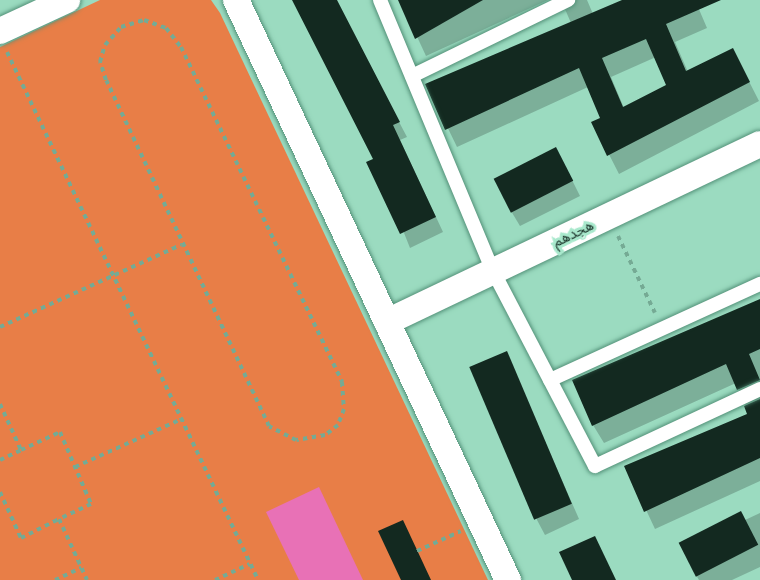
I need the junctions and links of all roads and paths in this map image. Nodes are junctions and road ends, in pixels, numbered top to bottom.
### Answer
1 (67, 0) edge
2 (236, 0) edge
3 (380, 0) edge
4 (568, 0) edge
5 (0, 31) edge
6 (0, 46) edge
7 (412, 76) junction
8 (760, 144) edge
9 (609, 216) junction
10 (181, 245) junction
11 (493, 271) junction
12 (115, 276) junction
13 (760, 284) edge
14 (387, 322) junction
15 (0, 327) edge
16 (662, 329) junction
17 (550, 380) junction
18 (760, 389) edge
19 (0, 404) edge
20 (182, 419) junction
21 (21, 450) junction
22 (0, 460) edge
23 (75, 467) junction
24 (0, 492) edge
25 (2, 503) edge
26 (59, 519) junction
27 (481, 522) junction
28 (417, 550) dead end
29 (250, 564) junction
30 (81, 568) junction
31 (55, 580) edge
32 (87, 580) edge
33 (215, 580) edge
34 (258, 580) edge
35 (508, 580) edge

1 - 5 street
2 - 14 street
3 - 7 lane
4 - 7 lane
6 - 12 path
7 - 11 lane
8 - 9 street, هجدهم
9 - 11 street, هجدهم
9 - 16 path
10 - 10 path
10 - 12 path
11 - 14 street, هجدهم
11 - 17 lane
12 - 15 path
12 - 20 path
13 - 16 lane
14 - 27 street
16 - 17 lane
17 - 18 lane
19 - 21 path
20 - 23 path
20 - 29 path
21 - 22 path
21 - 23 path
23 - 26 path
24 - 25 path
25 - 26 path
26 - 30 path
27 - 28 path
27 - 35 street
29 - 33 path
29 - 34 path
30 - 31 path
30 - 32 path

